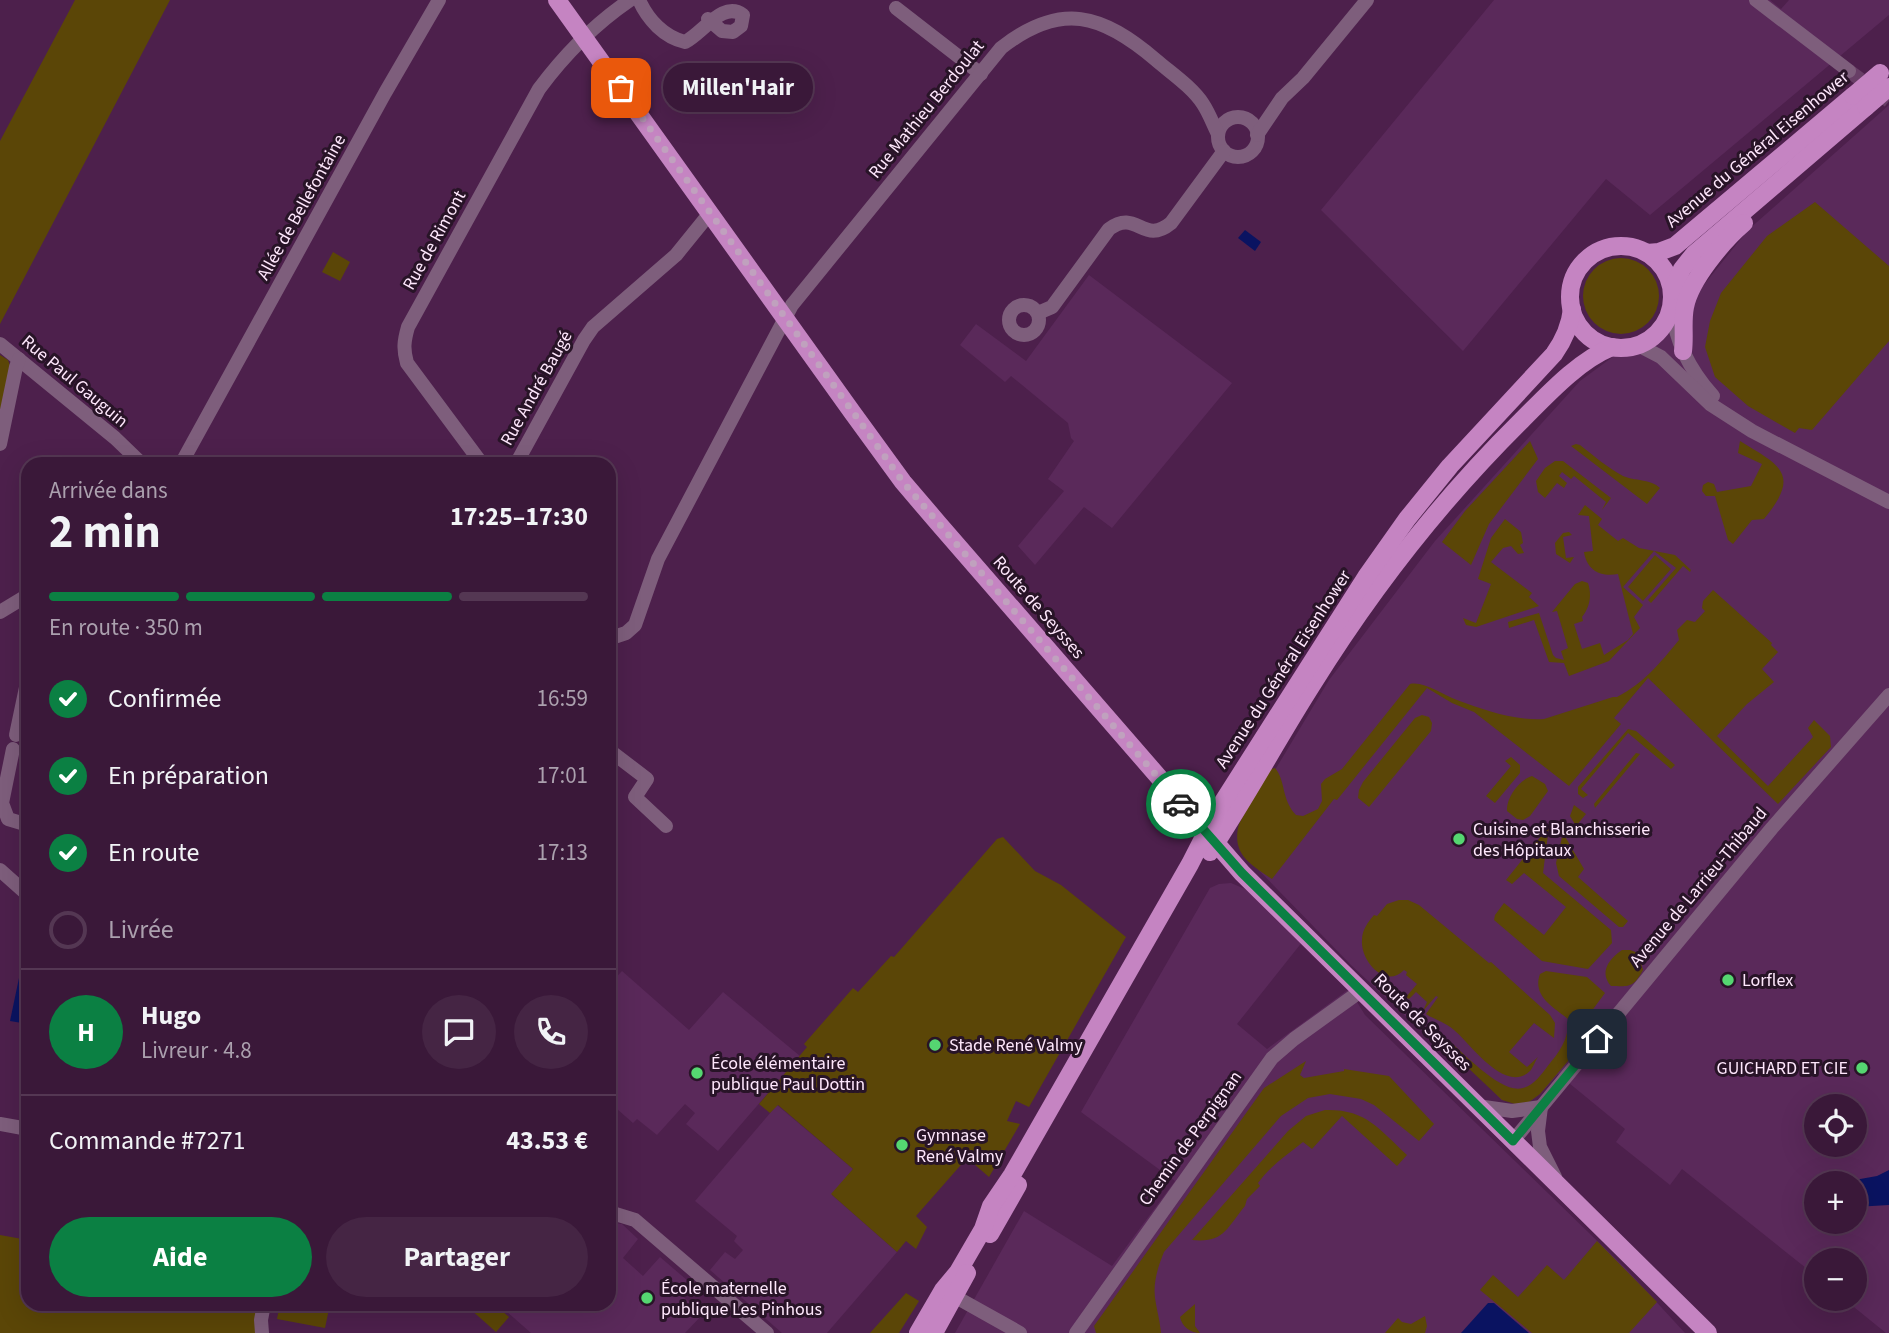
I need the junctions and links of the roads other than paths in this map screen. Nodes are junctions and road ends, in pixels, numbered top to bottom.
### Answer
1 (439, 0) edge
2 (557, 0) edge
3 (639, 0) edge
4 (1367, 0) edge
5 (1756, 0) edge
6 (625, 1) edge
7 (896, 8) dead end
8 (708, 19) dead end
9 (584, 37) junction
10 (1849, 71) tunnel mouth
11 (981, 74) junction
12 (1886, 76) edge
13 (1282, 98) junction
14 (1859, 102) junction
15 (1203, 104) junction
16 (1240, 118) junction
17 (1218, 134) junction
18 (1258, 135) junction
19 (1224, 151) junction
20 (1774, 185) junction
21 (710, 213) junction
22 (1647, 253) junction
23 (1672, 298) junction
24 (1572, 309) junction
25 (1038, 313) dead end
26 (785, 318) junction
27 (800, 338) junction
28 (0, 344) edge
29 (1637, 345) junction
30 (1612, 347) junction
31 (1683, 351) junction
32 (767, 356) junction
33 (19, 359) junction
34 (1730, 416) junction
35 (199, 435) junction
36 (0, 444) edge
37 (125, 449) junction
38 (130, 457) edge
39 (134, 457) edge
40 (185, 457) edge
41 (192, 457) edge
42 (477, 457) edge
43 (520, 457) edge
44 (1889, 502) edge
45 (21, 599) edge
46 (0, 612) edge
47 (616, 636) edge
48 (1889, 695) edge
49 (21, 712) edge
50 (616, 755) edge
51 (21, 823) edge
52 (666, 826) dead end
53 (1210, 839) junction
54 (0, 870) edge
55 (21, 889) edge
56 (1362, 990) junction
57 (1478, 1106) junction
58 (1541, 1107) junction
59 (0, 1124) edge
60 (21, 1128) edge
61 (1513, 1141) junction
62 (1558, 1185) junction
63 (616, 1214) edge
64 (949, 1293) junction
65 (263, 1311) edge
66 (262, 1333) edge
67 (766, 1333) edge
68 (918, 1333) edge
69 (934, 1333) edge
70 (1020, 1333) edge
71 (1076, 1333) edge
72 (1708, 1333) edge

1 - 35 street, Allée de Bellefontaine
2 - 9 main road, Route de Seysses
3 - 8 street
4 - 13 street
5 - 10 street
6 - 9 street, Rue de Rimont
7 - 11 street
9 - 21 main road, Route de Seysses
9 - 42 street, Rue de Rimont
11 - 15 street, Rue Mathieu Berdoulat
11 - 26 street, Rue Mathieu Berdoulat
12 - 14 main road, Avenue du Général Eisenhower, bridge
13 - 16 street
13 - 18 street
14 - 20 main road, Avenue du Général Eisenhower
14 - 22 main road, Avenue du Général Eisenhower
15 - 16 street, Rue Mathieu Berdoulat
15 - 17 street, Rue Mathieu Berdoulat
16 - 17 street
16 - 18 street
17 - 19 street
18 - 19 street
19 - 25 street
20 - 23 main road, Avenue du Général Eisenhower
20 - 31 main road
21 - 26 main road, Route de Seysses
21 - 43 street, Rue André Baugé
22 - 23 main road
22 - 24 main road
23 - 29 main road
23 - 31 street
24 - 30 main road
24 - 53 main road, Avenue du Général Eisenhower
26 - 27 main road, Route de Seysses
26 - 32 street
27 - 32 street
27 - 53 main road, Route de Seysses
28 - 33 street, Rue Paul Gauguin
29 - 30 main road
29 - 34 street
30 - 53 main road, Avenue du Général Eisenhower
31 - 34 street
32 - 47 street
33 - 36 street
33 - 37 street, Rue Paul Gauguin
34 - 44 street
35 - 40 street, Allée de Bellefontaine
35 - 41 street, Allée de Bellefontaine
37 - 38 street, Rue Paul Gauguin
37 - 39 street, Rue Paul Gauguin
45 - 46 street
48 - 58 street, Avenue de Larrieu-Thibaud
49 - 51 street
50 - 52 street
53 - 56 main road, Route de Seysses
53 - 64 main road, Avenue du Général Eisenhower
54 - 55 street
56 - 57 main road, Route de Seysses
56 - 71 street, Chemin de Perpignan
57 - 58 street
57 - 61 main road, Route de Seysses
58 - 61 street, Avenue de Larrieu-Thibaud
58 - 62 street, Route de Seysses
59 - 60 street
61 - 62 main road, Route de Seysses
62 - 72 main road, Route de Seysses
63 - 67 street
64 - 68 main road, Avenue du Général Eisenhower
64 - 69 main road, Avenue du Général Eisenhower
64 - 70 street
65 - 66 street

